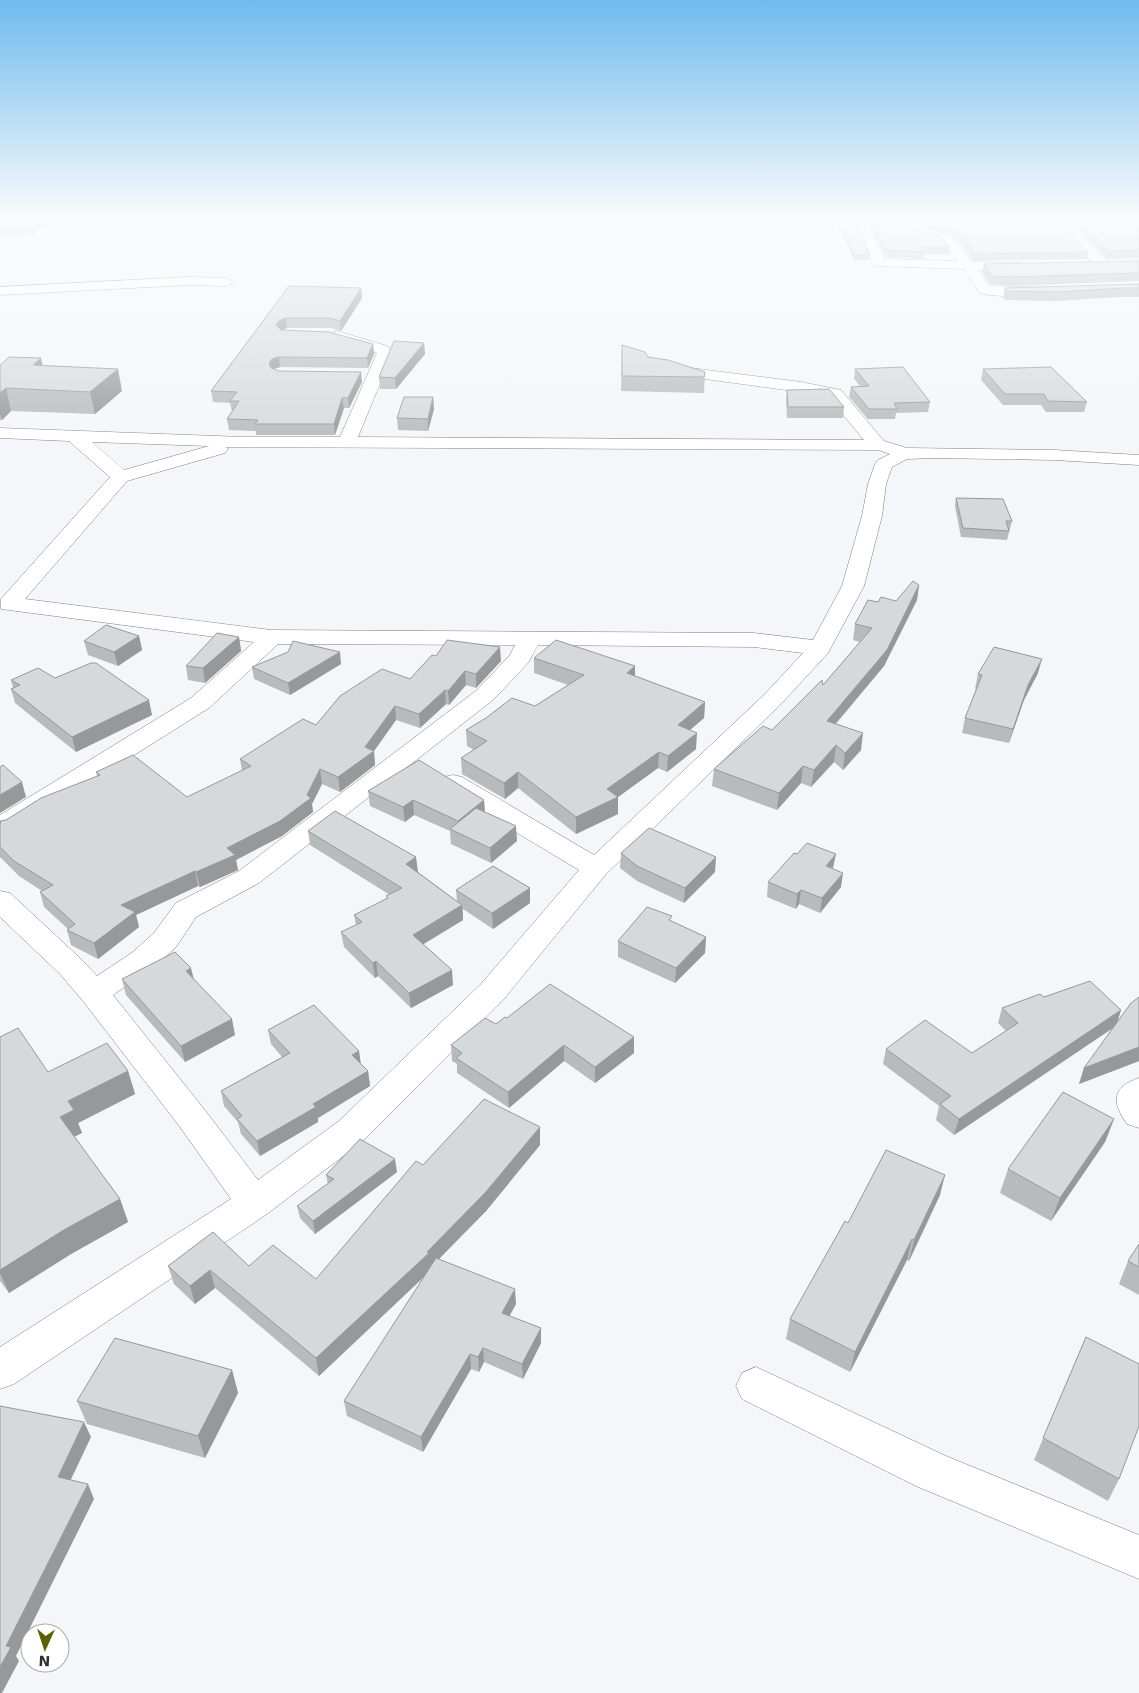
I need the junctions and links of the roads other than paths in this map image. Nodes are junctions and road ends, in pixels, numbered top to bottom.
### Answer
1 (322, 335) edge
2 (654, 368) edge
3 (356, 375) edge
4 (374, 376) junction
5 (0, 433) edge
6 (74, 436) junction
7 (244, 442) junction
8 (347, 442) junction
9 (878, 445) junction
10 (904, 454) junction
11 (1139, 460) edge
12 (120, 478) junction
13 (3, 608) edge
14 (272, 637) junction
15 (530, 639) junction
16 (820, 648) junction
17 (408, 755) junction
18 (0, 827) edge
19 (596, 868) junction
20 (0, 900) edge
21 (94, 993) junction
22 (1139, 1091) edge
23 (1139, 1115) edge
24 (254, 1202) junction
25 (0, 1371) edge
26 (756, 1386) dead end
27 (1139, 1557) edge

1 - 4 street
2 - 9 street
3 - 4 street
4 - 8 street
5 - 6 street
6 - 7 street
6 - 12 street
7 - 8 street
7 - 12 street
8 - 9 street
9 - 10 street
10 - 11 street
10 - 16 street
12 - 13 street
13 - 14 street
14 - 15 street
14 - 18 street
15 - 16 street
15 - 17 street
16 - 19 street
17 - 19 street
17 - 21 street
19 - 24 street
20 - 21 street
21 - 24 street
22 - 23 street
24 - 25 street
26 - 27 street

